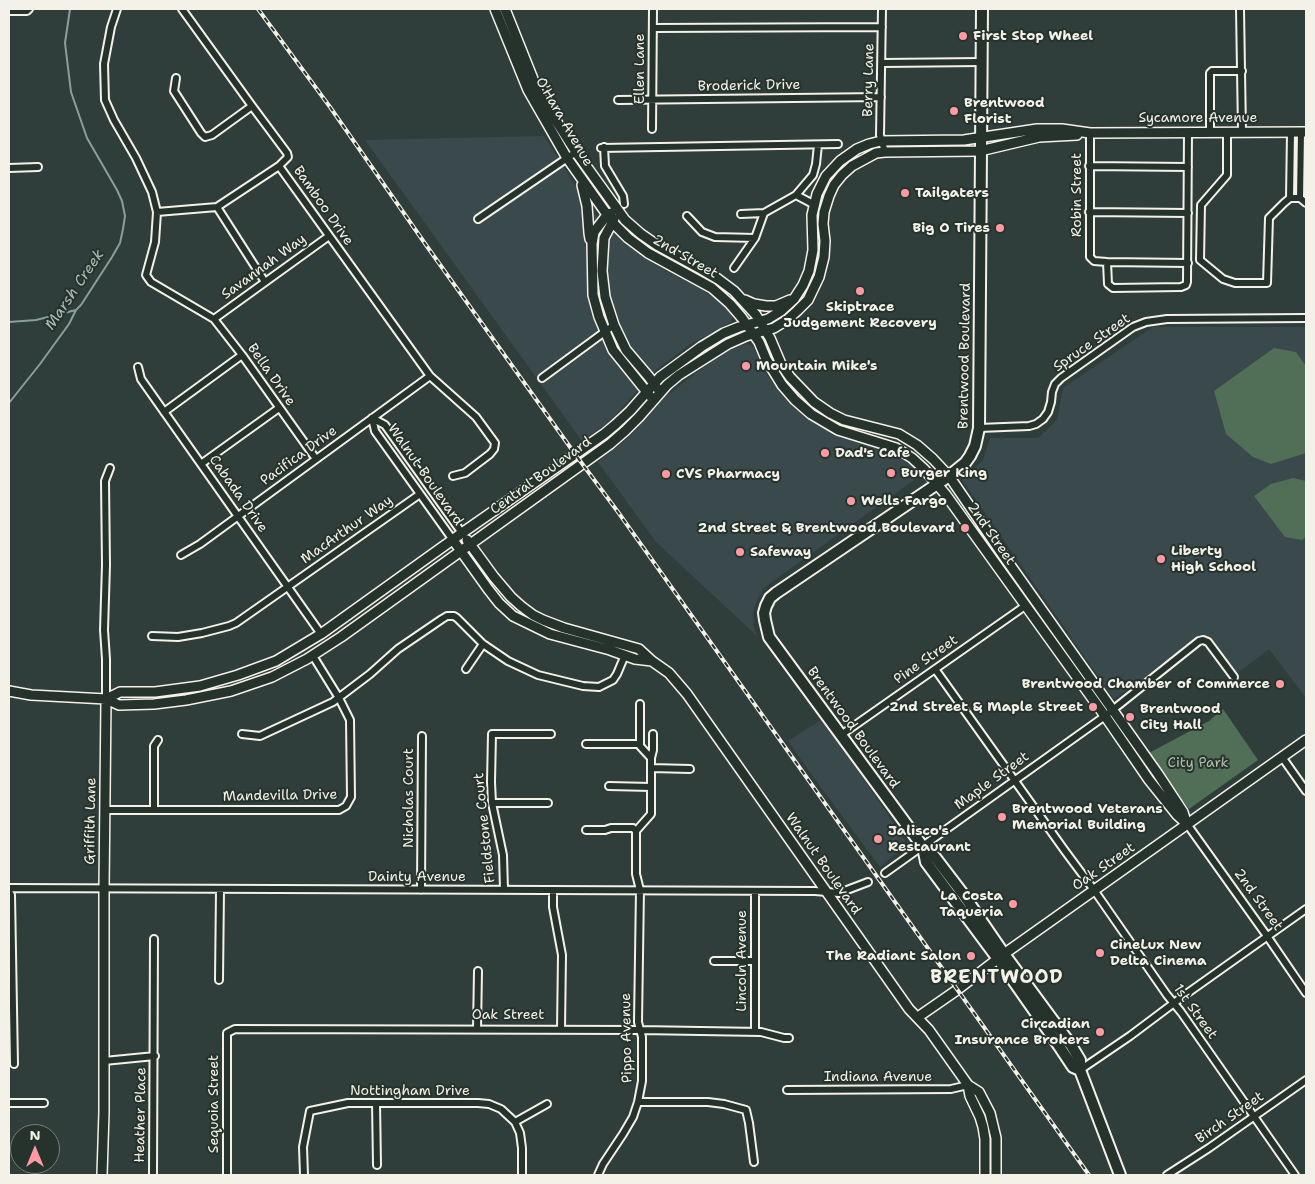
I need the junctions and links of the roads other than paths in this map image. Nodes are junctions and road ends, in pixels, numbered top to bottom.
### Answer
1 (29, 9) edge
2 (117, 9) edge
3 (182, 9) edge
4 (495, 9) edge
5 (504, 9) edge
6 (653, 9) edge
7 (882, 9) edge
8 (982, 9) edge
9 (1240, 9) edge
10 (9, 11) edge
11 (882, 27) junction
12 (653, 28) junction
13 (982, 62) junction
14 (882, 63) junction
15 (1242, 71) junction
16 (176, 78) dead end
17 (881, 97) junction
18 (618, 100) dead end
19 (652, 100) junction
20 (252, 106) junction
21 (652, 129) dead end
22 (1242, 131) junction
23 (1188, 132) junction
24 (1210, 132) junction
25 (1227, 132) junction
26 (1291, 132) junction
27 (1304, 132) edge
28 (1090, 133) junction
29 (981, 138) junction
30 (881, 141) junction
31 (838, 144) dead end
32 (818, 145) junction
33 (980, 151) junction
34 (576, 152) junction
35 (885, 152) junction
36 (567, 158) junction
37 (280, 166) junction
38 (1089, 166) junction
39 (1188, 166) junction
40 (9, 168) edge
41 (38, 168) dead end
42 (580, 178) junction
43 (796, 195) junction
44 (1290, 198) junction
45 (1300, 198) junction
46 (1306, 203) edge
47 (815, 205) junction
48 (217, 207) junction
49 (621, 207) junction
50 (157, 212) junction
51 (1089, 212) junction
52 (764, 213) junction
53 (1188, 213) junction
54 (741, 214) dead end
55 (606, 215) junction
56 (687, 216) dead end
57 (478, 219) dead end
58 (613, 223) junction
59 (329, 236) junction
60 (755, 238) junction
61 (592, 244) junction
62 (1107, 262) junction
63 (1188, 263) junction
64 (734, 268) dead end
65 (265, 282) junction
66 (739, 297) junction
67 (794, 298) junction
68 (214, 318) junction
69 (1306, 318) edge
70 (760, 321) junction
71 (614, 325) junction
72 (747, 325) junction
73 (766, 331) junction
74 (604, 333) junction
75 (754, 334) junction
76 (242, 355) junction
77 (138, 367) dead end
78 (430, 376) junction
79 (542, 378) dead end
80 (654, 384) junction
81 (647, 392) junction
82 (660, 393) junction
83 (653, 400) junction
84 (279, 408) junction
85 (164, 412) junction
86 (372, 418) junction
87 (979, 428) junction
88 (316, 459) junction
89 (201, 464) junction
90 (110, 468) dead end
91 (453, 476) dead end
92 (949, 476) junction
93 (937, 484) junction
94 (420, 494) junction
95 (238, 516) junction
96 (462, 533) junction
97 (453, 540) junction
98 (470, 544) junction
99 (461, 551) junction
100 (181, 555) dead end
101 (288, 587) junction
102 (1025, 606) junction
103 (322, 634) junction
104 (152, 636) dead end
105 (1047, 636) junction
106 (483, 644) junction
107 (1068, 646) junction
108 (625, 655) junction
109 (313, 656) junction
110 (652, 662) junction
111 (466, 669) dead end
112 (935, 669) junction
113 (1234, 677) dead end
114 (9, 691) edge
115 (339, 698) junction
116 (106, 699) junction
117 (640, 704) dead end
118 (1112, 710) junction
119 (1105, 716) junction
120 (242, 734) dead end
121 (551, 734) dead end
122 (653, 734) dead end
123 (841, 735) junction
124 (422, 736) dead end
125 (158, 740) dead end
126 (1306, 740) edge
127 (586, 744) dead end
128 (640, 744) junction
129 (1282, 757) junction
130 (651, 758) junction
131 (651, 768) junction
132 (690, 768) dead end
133 (1014, 780) junction
134 (609, 786) dead end
135 (651, 787) junction
136 (1306, 791) edge
137 (492, 803) junction
138 (548, 803) dead end
139 (105, 810) junction
140 (154, 810) junction
141 (1187, 824) junction
142 (586, 830) dead end
143 (636, 831) junction
144 (922, 848) junction
145 (886, 873) dead end
146 (868, 882) dead end
147 (104, 888) junction
148 (9, 890) edge
149 (220, 890) junction
150 (421, 890) junction
151 (504, 890) junction
152 (553, 890) junction
153 (640, 890) junction
154 (1094, 890) junction
155 (755, 891) junction
156 (826, 892) junction
157 (1306, 909) edge
158 (1267, 936) junction
159 (154, 939) dead end
160 (1001, 956) junction
161 (714, 961) dead end
162 (755, 961) junction
163 (478, 971) dead end
164 (219, 980) dead end
165 (1306, 993) edge
166 (1174, 1003) junction
167 (918, 1017) junction
168 (477, 1029) junction
169 (561, 1029) junction
170 (640, 1030) junction
171 (755, 1031) junction
172 (227, 1033) joint
173 (789, 1038) dead end
174 (154, 1056) junction
175 (104, 1061) junction
176 (14, 1064) dead end
177 (1080, 1070) junction
178 (1306, 1080) edge
179 (968, 1085) junction
180 (787, 1090) dead end
181 (9, 1102) edge
182 (44, 1102) dead end
183 (638, 1102) junction
184 (376, 1103) junction
185 (548, 1104) dead end
186 (1254, 1117) junction
187 (515, 1122) junction
188 (754, 1162) dead end
189 (377, 1165) dead end
190 (102, 1175) edge
191 (153, 1175) edge
192 (227, 1175) edge
193 (304, 1175) edge
194 (522, 1175) edge
195 (598, 1175) edge
196 (986, 1175) edge
197 (996, 1175) edge
198 (1120, 1175) edge
199 (1167, 1175) edge
200 (1295, 1175) edge

1 - 10 street
2 - 50 street
3 - 20 street
4 - 36 street, O'Hara Avenue
5 - 34 street, O'Hara Avenue
6 - 12 street, Ellen Lane
7 - 11 street, Berry Lane
8 - 13 main road, Brentwood Boulevard
9 - 15 street
11 - 12 street
11 - 14 street, Berry Lane
12 - 19 street, Ellen Lane
13 - 14 street
13 - 29 main road, Brentwood Boulevard
14 - 17 street, Berry Lane
15 - 22 street
15 - 24 street
16 - 20 street
17 - 19 street, Broderick Drive
17 - 30 street, Berry Lane
18 - 19 street, Broderick Drive
19 - 21 street, Ellen Lane
20 - 37 street
22 - 25 street, Sycamore Avenue
22 - 26 street, Sycamore Avenue
23 - 24 street, Sycamore Avenue
23 - 28 street, Sycamore Avenue
23 - 39 street
24 - 25 street, Sycamore Avenue
25 - 44 street
26 - 27 street, Sycamore Avenue
26 - 44 street
27 - 45 street
28 - 29 street, Sycamore Avenue
28 - 33 street, Sycamore Avenue
28 - 38 street, Robin Street
29 - 30 street, Sycamore Avenue
29 - 33 main road, Brentwood Boulevard
30 - 35 street, Berry Lane
30 - 47 street, Central Boulevard
31 - 32 street
32 - 43 street
32 - 49 street
33 - 35 street, Sycamore Avenue
33 - 87 main road, Brentwood Boulevard
34 - 36 street
34 - 49 street, O'Hara Avenue
35 - 73 street, Central Boulevard
36 - 42 street, O'Hara Avenue
36 - 57 street
37 - 48 street, Bamboo Drive
37 - 59 street, Bamboo Drive
38 - 39 street
38 - 51 street, Robin Street
39 - 53 street
40 - 41 street
42 - 55 street, O'Hara Avenue
42 - 61 street
43 - 47 street
43 - 52 street
44 - 45 street
45 - 46 street
47 - 67 street, Central Boulevard
48 - 50 street, Bamboo Drive
48 - 65 street
49 - 55 street
49 - 58 street
49 - 66 street, O'Hara Avenue
50 - 68 street, Bella Drive
51 - 53 street
51 - 62 street, Robin Street
52 - 54 street
52 - 60 street
53 - 63 street
55 - 58 street, O'Hara Avenue
55 - 61 street
56 - 60 street
58 - 71 street
58 - 72 street, 2nd Street
59 - 65 street, Savannah Way
59 - 78 street, Bamboo Drive
60 - 64 street
61 - 74 street
62 - 63 street
62 - 63 street
65 - 68 street, Savannah Way
66 - 67 street
66 - 70 street, 2nd Street
67 - 70 street, Central Boulevard
68 - 76 street, Bella Drive
69 - 87 street, Spruce Street
70 - 72 street, Central Boulevard
70 - 73 street, 2nd Street
71 - 74 street
71 - 80 street
72 - 75 street, 2nd Street
72 - 80 street, Central Boulevard
73 - 75 street, Central Boulevard
73 - 92 street, 2nd Street
74 - 79 street
74 - 81 street
75 - 82 street, Central Boulevard
75 - 93 street, 2nd Street
76 - 84 street, Bella Drive
76 - 85 street
77 - 85 street, Cabada Drive
78 - 86 street, Pacifica Drive
78 - 91 street, Bamboo Drive
80 - 81 street, Central Boulevard
80 - 82 street
81 - 83 street
81 - 96 street, Central Boulevard
82 - 83 street, Central Boulevard
83 - 98 street, Central Boulevard
84 - 88 street, Bella Drive
84 - 89 street
85 - 89 street, Cabada Drive
86 - 88 street, Pacifica Drive
86 - 94 street, Walnut Boulevard
86 - 96 street, Walnut Boulevard
87 - 92 main road, Brentwood Boulevard
88 - 95 street, Pacifica Drive
89 - 95 street, Cabada Drive
90 - 116 street, Griffith Lane
92 - 93 main road, Brentwood Boulevard
92 - 107 street, 2nd Street
93 - 102 street, 2nd Street
93 - 123 main road, Brentwood Boulevard
94 - 97 street, Walnut Boulevard
94 - 101 street, MacArthur Way
95 - 100 street, Pacifica Drive
95 - 101 street, Cabada Drive
96 - 97 street, Central Boulevard
96 - 98 street, Walnut Boulevard
97 - 99 street, Walnut Boulevard
97 - 103 street, Central Boulevard
98 - 99 street, Central Boulevard
98 - 110 street, Walnut Boulevard
99 - 108 street, Walnut Boulevard
99 - 109 street, Central Boulevard
101 - 103 street, Cabada Drive
101 - 104 street, MacArthur Way
102 - 105 street, 2nd Street
102 - 112 street, Pine Street
103 - 116 street, Central Boulevard
105 - 107 street
105 - 119 street, 2nd Street
106 - 108 street
106 - 111 street
106 - 115 street
107 - 118 street, 2nd Street
108 - 110 street, Walnut Boulevard
109 - 115 street, Mandevilla Drive
109 - 116 street, Central Boulevard
110 - 156 street, Walnut Boulevard
112 - 123 street, Pine Street
112 - 133 street, 1st Street
113 - 118 street, Maple Street
114 - 116 street, Central Boulevard
115 - 120 street
115 - 140 street, Mandevilla Drive
116 - 139 street, Griffith Lane
117 - 128 street
118 - 119 street, Maple Street
118 - 141 street, 2nd Street
119 - 133 street, Maple Street
119 - 141 street, 2nd Street
121 - 137 street, Fieldstone Court
122 - 130 street
123 - 144 main road, Brentwood Boulevard
124 - 150 street, Nicholas Court
125 - 140 street
126 - 129 street, Oak Street
127 - 128 street
128 - 130 street
129 - 136 street
129 - 141 street, Oak Street
130 - 131 street
131 - 132 street
131 - 135 street
133 - 144 street, Maple Street
133 - 154 street, 1st Street
134 - 135 street
135 - 143 street
137 - 138 street
137 - 151 street, Fieldstone Court
139 - 140 street, Mandevilla Drive
139 - 147 street, Griffith Lane
141 - 154 street, Oak Street
141 - 158 street, 2nd Street
142 - 143 street
143 - 153 street, Pippo Avenue
144 - 145 street, Maple Street
144 - 160 main road, Brentwood Boulevard
146 - 156 street
147 - 148 street, Dainty Avenue
147 - 149 street, Dainty Avenue
147 - 175 street, Griffith Lane
148 - 176 street
149 - 150 street, Dainty Avenue
149 - 164 street
150 - 151 street, Dainty Avenue
151 - 152 street, Dainty Avenue
152 - 153 street, Dainty Avenue
152 - 169 street
153 - 155 street, Dainty Avenue
153 - 170 street, Pippo Avenue
154 - 160 street, Oak Street
154 - 166 street, 1st Street
155 - 156 street, Dainty Avenue
155 - 162 street, Lincoln Avenue
156 - 167 street, Walnut Boulevard
157 - 158 street
158 - 165 street, 2nd Street
158 - 166 street
159 - 174 street, Heather Place
160 - 167 street, Oak Street
160 - 177 main road, Brentwood Boulevard
161 - 162 street
162 - 171 street, Lincoln Avenue
163 - 168 street
166 - 177 street
166 - 186 street, 1st Street
167 - 179 street, Walnut Boulevard
168 - 169 street, Oak Street
168 - 172 street, Oak Street
169 - 170 street, Oak Street
170 - 171 street, Oak Street
170 - 183 street, Pippo Avenue
171 - 173 street, Oak Street
172 - 192 street, Sequoia Street
174 - 175 street, Heather Place
174 - 191 street, Heather Place
175 - 190 street, Griffith Lane
177 - 198 main road, Brentwood Boulevard
178 - 186 street, Birch Street
179 - 180 street, Indiana Avenue
179 - 196 street, Walnut Boulevard
179 - 197 street, Walnut Boulevard
181 - 182 street
183 - 188 street
183 - 195 street, Pippo Avenue
184 - 187 street, Nottingham Drive
184 - 189 street
184 - 193 street, Nottingham Drive
185 - 187 street
186 - 199 street, Birch Street
186 - 200 street, 1st Street
187 - 194 street

